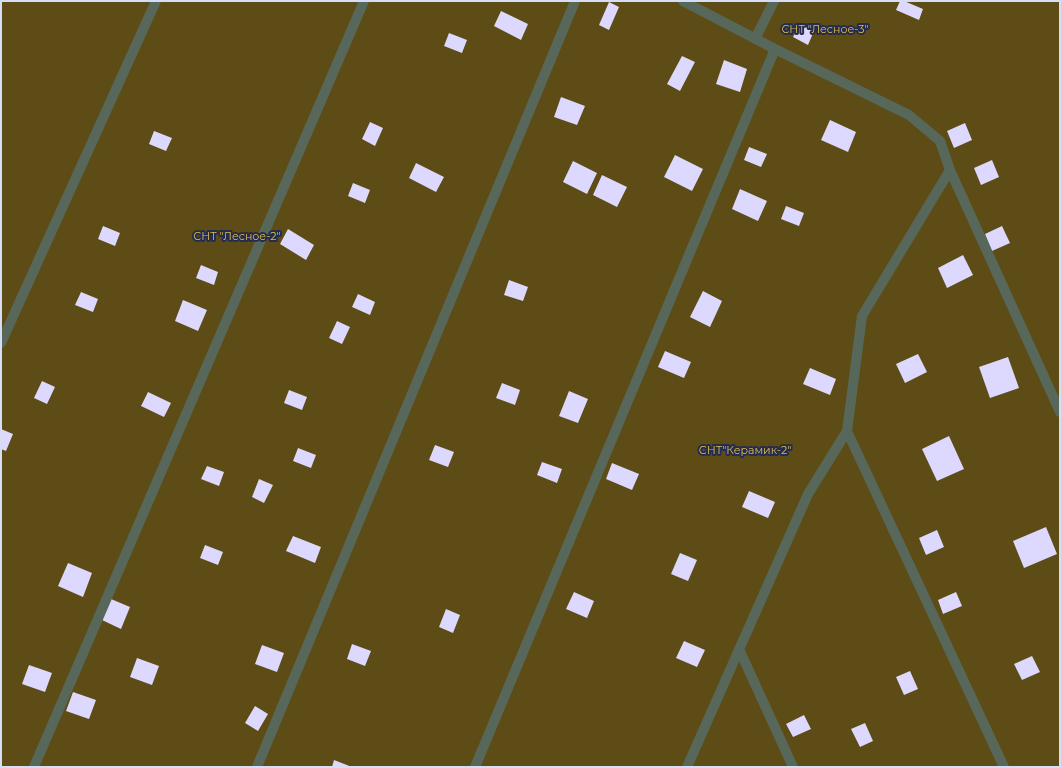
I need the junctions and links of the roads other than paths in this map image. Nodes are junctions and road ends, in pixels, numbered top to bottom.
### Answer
1 (156, 1) edge
2 (364, 1) edge
3 (575, 1) edge
4 (683, 1) edge
5 (774, 1) edge
6 (756, 38) junction
7 (775, 49) junction
8 (950, 170) junction
9 (1, 343) edge
10 (1060, 412) edge
11 (847, 431) junction
12 (739, 649) junction
13 (34, 767) edge
14 (257, 767) edge
15 (475, 767) edge
16 (687, 767) edge
17 (793, 767) edge
18 (1004, 767) edge

1 - 9 street
2 - 13 street
3 - 14 street
4 - 6 street
5 - 6 street
6 - 7 street
7 - 8 street
7 - 15 street
8 - 10 street
8 - 11 street
11 - 12 street
11 - 18 street
12 - 16 street
12 - 17 street

